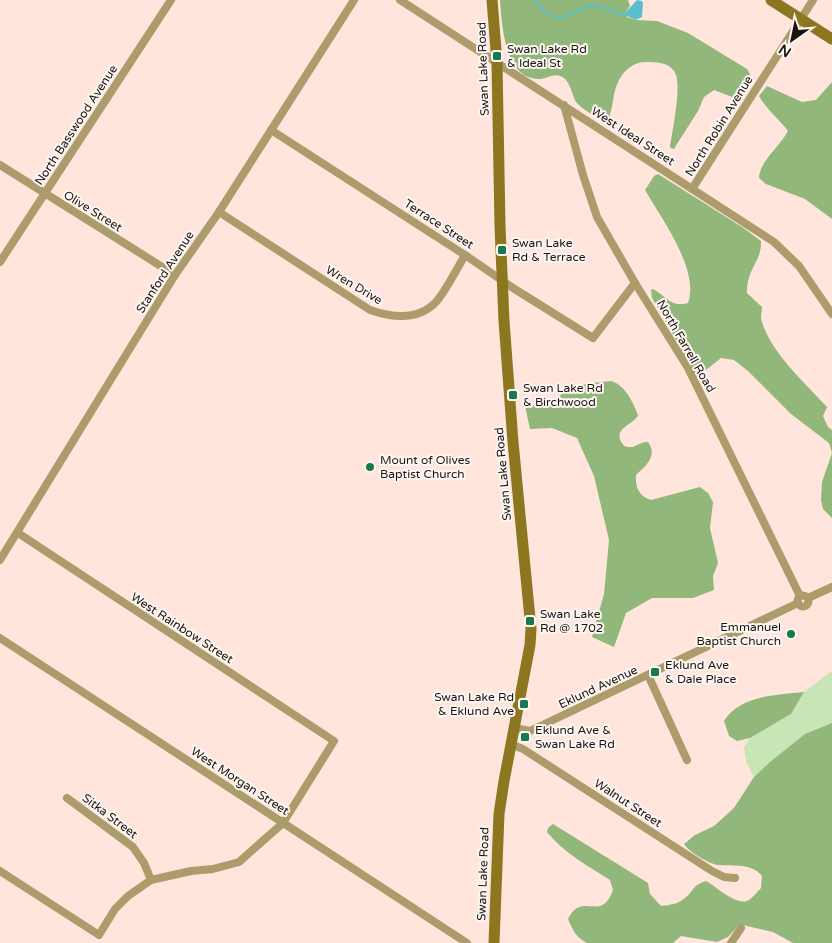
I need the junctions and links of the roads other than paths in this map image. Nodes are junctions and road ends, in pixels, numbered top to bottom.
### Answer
1 (171, 0) edge
2 (354, 0) edge
3 (400, 0) edge
4 (492, 0) edge
5 (771, 0) edge
6 (813, 0) edge
7 (800, 19) junction
8 (832, 39) edge
9 (497, 63) junction
10 (564, 105) junction
11 (272, 130) junction
12 (0, 165) edge
13 (692, 189) junction
14 (45, 194) junction
15 (219, 212) junction
16 (465, 255) junction
17 (0, 262) edge
18 (175, 276) junction
19 (502, 281) junction
20 (635, 283) junction
21 (832, 314) edge
22 (18, 533) junction
23 (0, 560) edge
24 (832, 587) edge
25 (802, 599) junction
26 (0, 638) edge
27 (648, 675) junction
28 (514, 728) junction
29 (510, 744) junction
30 (687, 760) dead end
31 (67, 798) dead end
32 (283, 823) junction
33 (0, 871) edge
34 (735, 878) dead end
35 (151, 880) junction
36 (741, 928) dead end
37 (467, 943) edge
38 (494, 943) edge
39 (731, 943) edge

1 - 14 street, North Basswood Avenue
2 - 11 street, Stanford Avenue
3 - 9 street, West Ideal Street
4 - 9 street, Swan Lake Road
5 - 7 street
6 - 7 street, North Robin Avenue
7 - 8 street
7 - 13 street, North Robin Avenue
9 - 10 street, West Ideal Street
9 - 19 street, Swan Lake Road
10 - 13 street, West Ideal Street
10 - 20 street, North Farrell Road
11 - 15 street, Stanford Avenue
11 - 16 street, Terrace Street
12 - 14 street, Olive Street
13 - 21 street, West Ideal Street
14 - 17 street, North Basswood Avenue
14 - 18 street, Olive Street
15 - 16 street, Wren Drive
15 - 18 street, Stanford Avenue
16 - 19 street, Terrace Street
18 - 22 street, Stanford Avenue
19 - 20 street, Terrace Street
19 - 28 street, Swan Lake Road
20 - 25 street, North Farrell Road
22 - 23 street, Stanford Avenue
22 - 32 street, West Rainbow Street
24 - 25 street, Eklund Avenue
25 - 27 street, Eklund Avenue
26 - 32 street, West Morgan Street
27 - 28 street, Eklund Avenue
27 - 30 street
28 - 29 street, Swan Lake Road
29 - 34 street, Walnut Street
29 - 38 street, Swan Lake Road
31 - 35 street, Sitka Street
32 - 35 street
32 - 37 street, West Morgan Street
33 - 35 street
36 - 39 street

